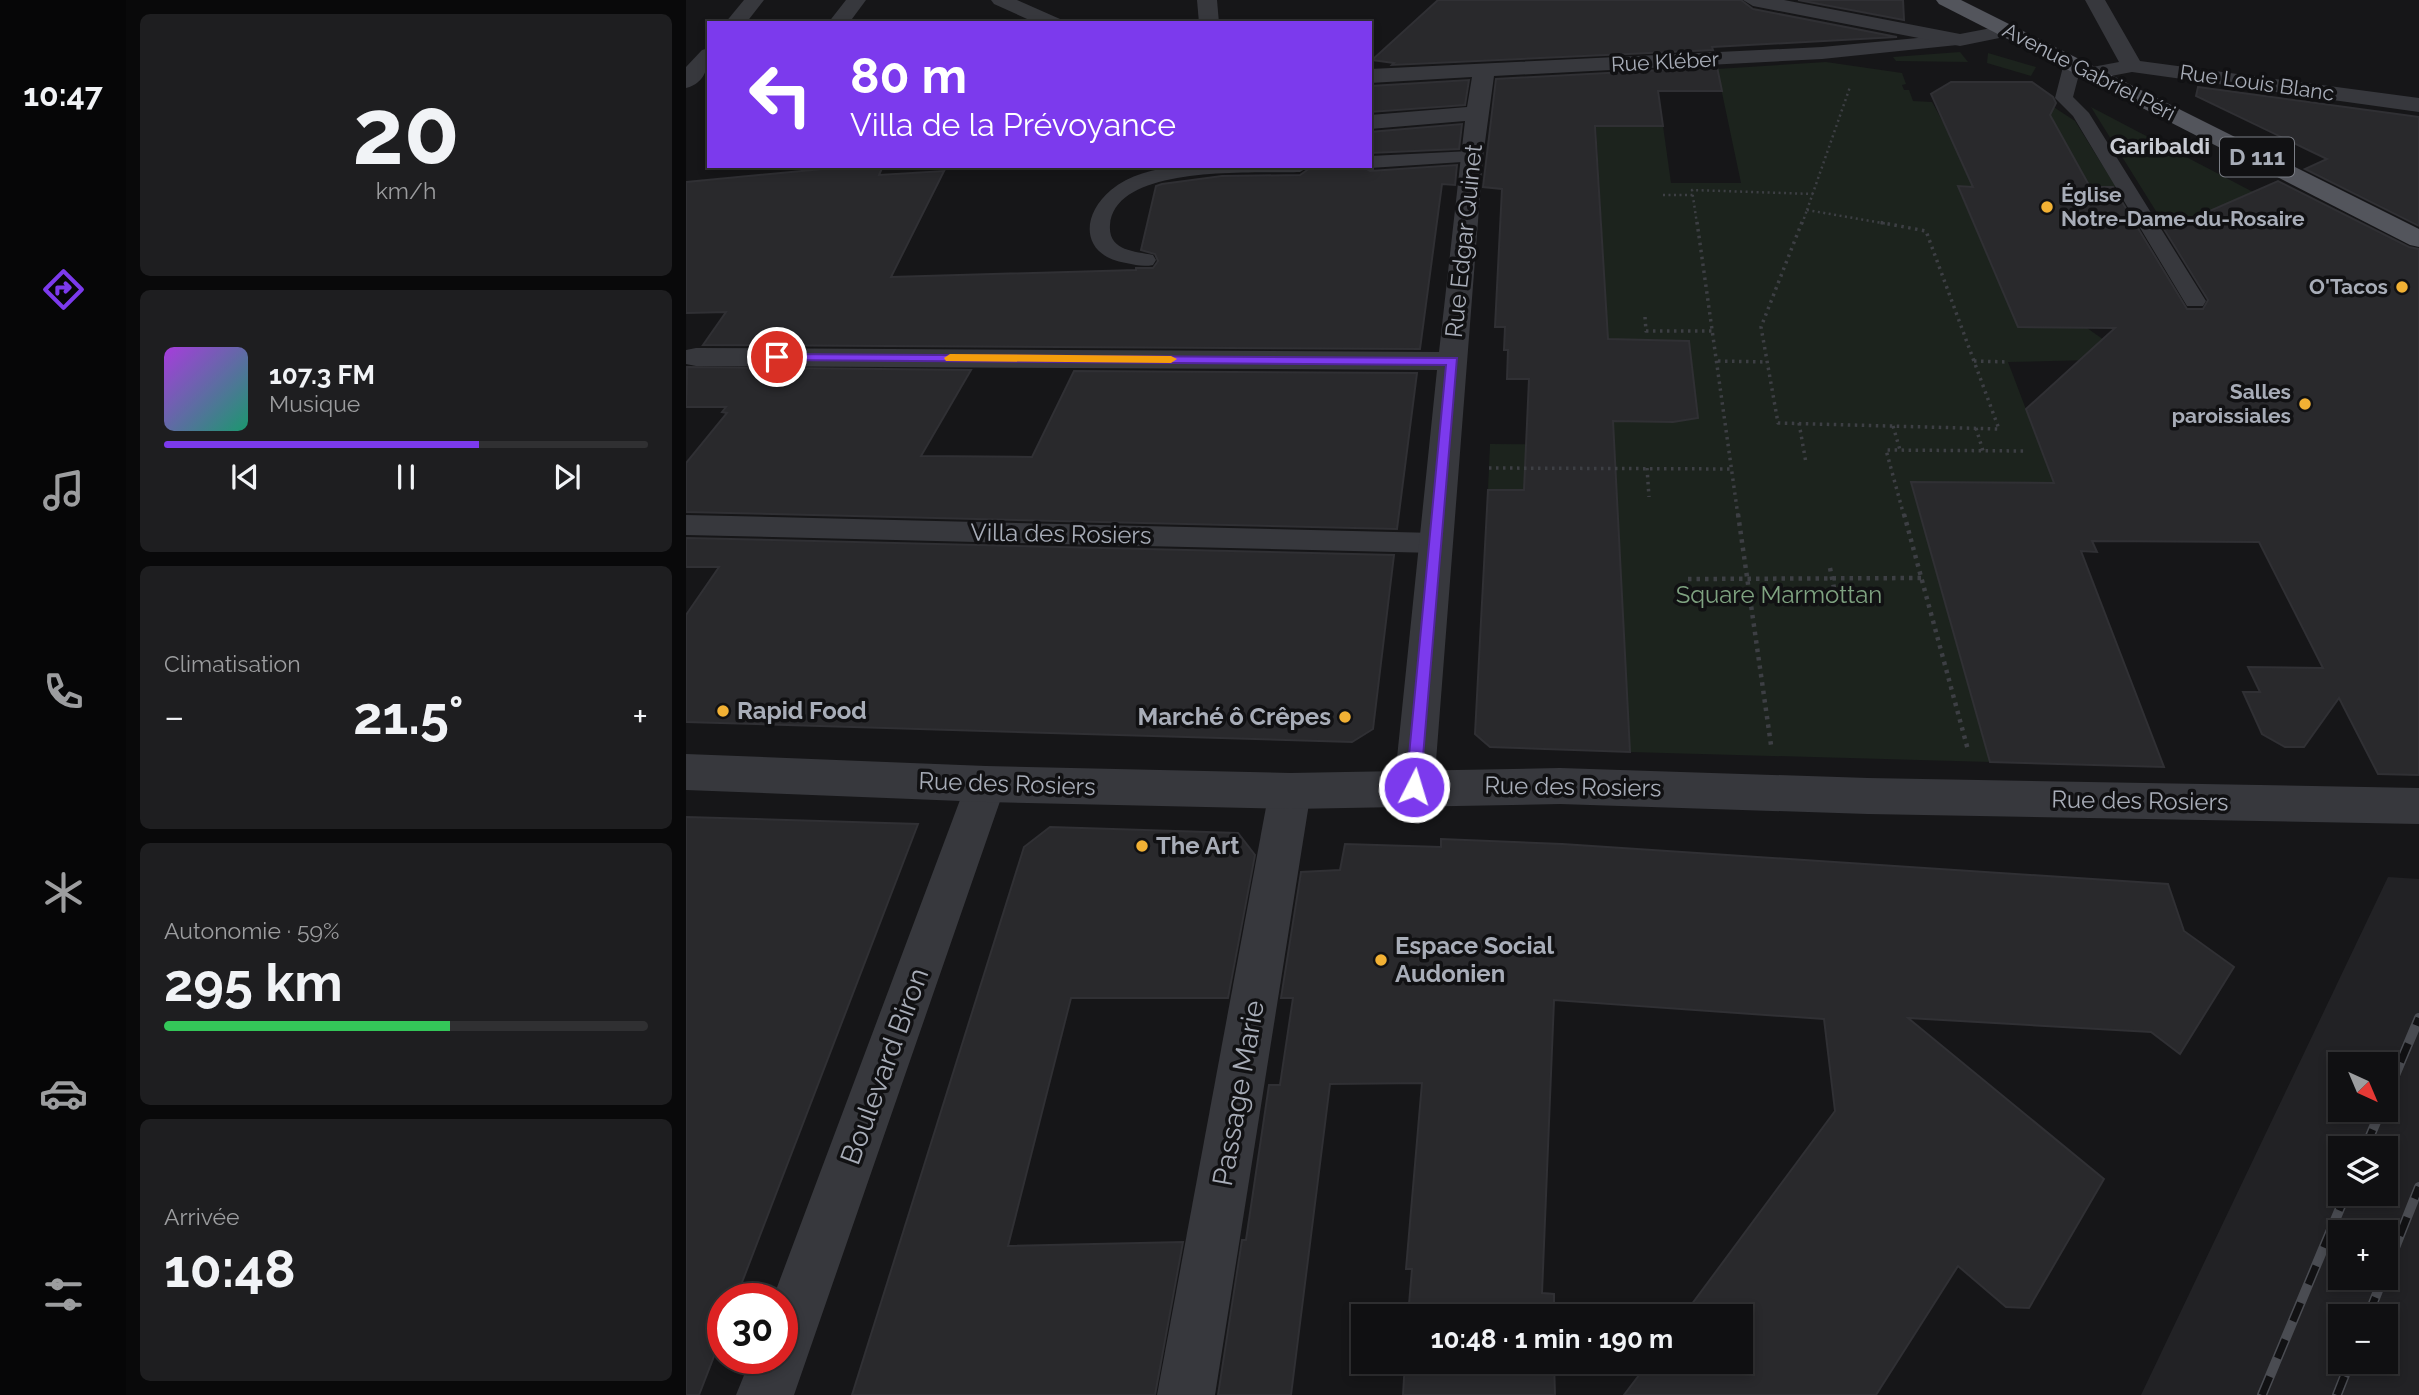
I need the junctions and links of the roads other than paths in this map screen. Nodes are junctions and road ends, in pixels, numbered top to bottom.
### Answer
1 (754, 0) edge
2 (856, 0) edge
3 (1001, 0) edge
4 (1207, 0) edge
5 (1753, 0) edge
6 (1947, 0) edge
7 (2095, 0) edge
8 (737, 21) edge
9 (840, 21) edge
10 (1048, 21) edge
11 (1209, 21) edge
12 (2007, 31) junction
13 (1960, 40) junction
14 (707, 56) edge
15 (2132, 66) junction
16 (2084, 68) junction
17 (1484, 72) junction
18 (1372, 76) edge
19 (686, 81) edge
20 (2419, 105) edge
21 (1477, 113) junction
22 (1372, 122) edge
23 (1471, 157) junction
24 (1372, 162) edge
25 (1271, 168) edge
26 (2419, 239) edge
27 (1145, 260) dead end
28 (2195, 301) dead end
29 (696, 357) dead end
30 (1452, 361) junction
31 (686, 525) edge
32 (1436, 543) junction
33 (686, 772) edge
34 (986, 784) junction
35 (1414, 787) junction
36 (1290, 792) junction
37 (2419, 806) edge
38 (798, 1304) edge
39 (773, 1374) edge
40 (765, 1395) edge
41 (1186, 1395) edge

1 - 8 street
2 - 9 street
3 - 10 street
4 - 11 street
5 - 13 street
6 - 12 main road, Avenue Gabriel Péri / D 111
7 - 15 street
12 - 13 street, Rue Kléber
12 - 16 main road, Avenue Gabriel Péri / D 111
13 - 17 street, Rue Kléber
14 - 19 street
15 - 16 street, Rue Louis Blanc
15 - 20 street, Rue Louis Blanc
16 - 26 main road, Avenue Gabriel Péri / D 111
16 - 28 lane
17 - 18 street, Rue Kléber
17 - 21 street, Rue Edgar Quinet
21 - 22 street
21 - 23 street, Rue Edgar Quinet
23 - 24 lane
23 - 30 street, Rue Edgar Quinet
25 - 27 lane
29 - 30 street
30 - 32 street, Rue Edgar Quinet
31 - 32 lane, Villa des Rosiers
32 - 35 street, Rue Edgar Quinet
33 - 34 street, Rue des Rosiers
34 - 36 street, Rue des Rosiers
34 - 38 street, Boulevard Biron
35 - 36 street, Rue des Rosiers
35 - 37 street, Rue des Rosiers
36 - 41 street, Passage Marie
39 - 40 street

